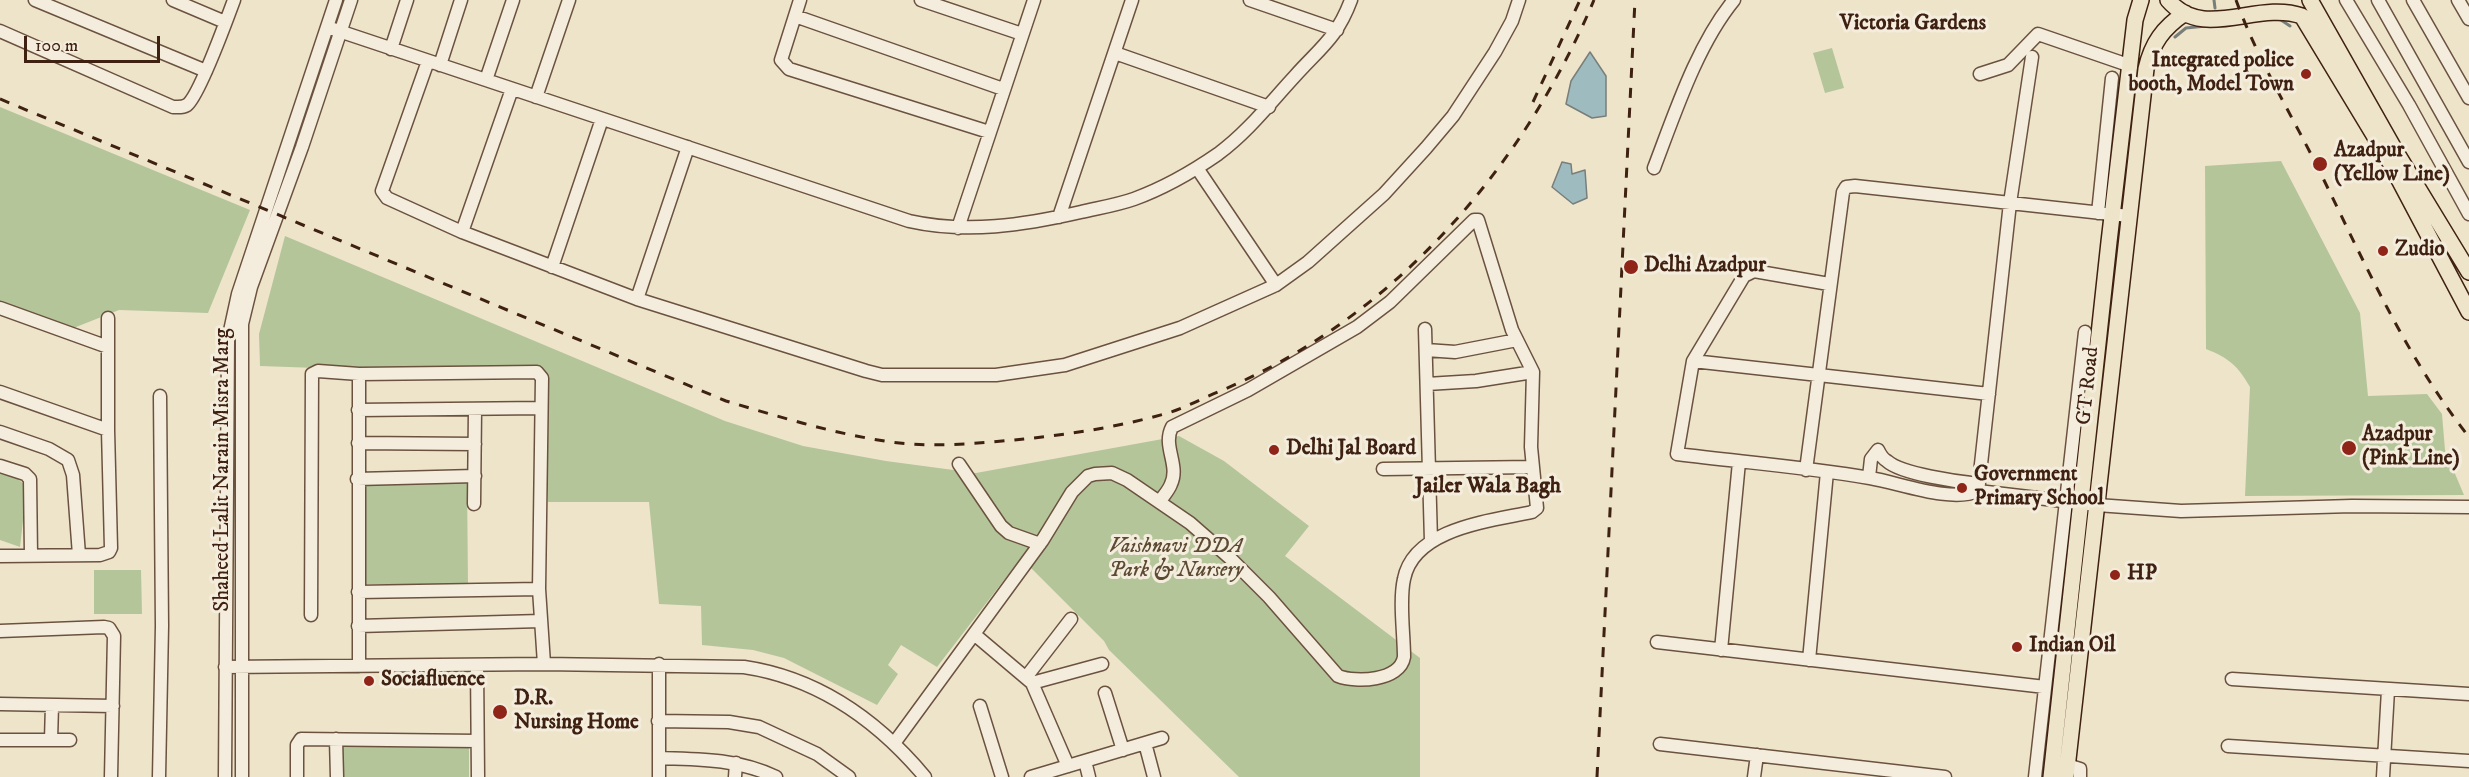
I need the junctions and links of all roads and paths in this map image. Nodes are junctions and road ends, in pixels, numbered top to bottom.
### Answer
1 (34, 0) edge
2 (173, 0) edge
3 (234, 0) edge
4 (336, 0) edge
5 (351, 0) edge
6 (407, 0) edge
7 (461, 0) edge
8 (513, 0) edge
9 (569, 0) edge
10 (800, 0) edge
11 (921, 0) edge
12 (1034, 0) edge
13 (1132, 0) edge
14 (1250, 0) edge
15 (1351, 0) edge
16 (1519, 0) edge
17 (1734, 0) edge
18 (2141, 0) edge
19 (2168, 0) edge
20 (2310, 0) edge
21 (2346, 0) edge
22 (2378, 0) edge
23 (2413, 0) edge
24 (2458, 0) edge
25 (2248, 2) edge
26 (2185, 14) junction
27 (795, 16) junction
28 (2469, 19) edge
29 (225, 22) junction
30 (327, 27) junction
31 (1337, 30) junction
32 (0, 31) edge
33 (340, 32) junction
34 (1022, 34) junction
35 (391, 49) junction
36 (1115, 53) junction
37 (2032, 57) dead end
38 (434, 63) junction
39 (2131, 66) junction
40 (206, 70) junction
41 (1980, 74) dead end
42 (2112, 78) dead end
43 (486, 80) junction
44 (512, 89) junction
45 (1003, 89) junction
46 (2468, 92) edge
47 (536, 97) junction
48 (1269, 107) junction
49 (602, 119) junction
50 (989, 132) junction
51 (688, 147) junction
52 (2469, 162) edge
53 (1197, 168) junction
54 (1654, 168) dead end
55 (2010, 203) junction
56 (2105, 214) junction
57 (2469, 214) edge
58 (2129, 216) junction
59 (1059, 217) junction
60 (958, 228) junction
61 (462, 232) junction
62 (552, 267) junction
63 (2469, 272) edge
64 (1829, 284) junction
65 (1276, 285) junction
66 (637, 299) junction
67 (0, 308) edge
68 (2469, 312) edge
69 (108, 318) dead end
70 (1425, 330) dead end
71 (2085, 332) dead end
72 (1517, 340) junction
73 (108, 347) junction
74 (1426, 350) junction
75 (1693, 361) junction
76 (1533, 372) junction
77 (359, 374) junction
78 (1818, 375) junction
79 (1427, 384) junction
80 (0, 392) edge
81 (1989, 394) junction
82 (160, 396) dead end
83 (541, 408) junction
84 (358, 410) junction
85 (475, 410) junction
86 (108, 430) junction
87 (0, 432) edge
88 (358, 442) junction
89 (475, 444) junction
90 (1739, 462) junction
91 (959, 464) dead end
92 (0, 466) edge
93 (1532, 467) junction
94 (1427, 469) junction
95 (1383, 470) dead end
96 (1806, 470) junction
97 (1827, 472) junction
98 (474, 476) junction
99 (1869, 477) junction
100 (357, 479) junction
101 (1979, 487) junction
102 (1160, 501) junction
103 (2073, 502) junction
104 (474, 504) dead end
105 (2097, 506) junction
106 (2469, 507) edge
107 (1431, 541) junction
108 (1040, 544) junction
109 (31, 555) junction
110 (79, 555) junction
111 (0, 556) edge
112 (539, 589) junction
113 (358, 592) junction
114 (310, 615) dead end
115 (1071, 619) dead end
116 (541, 621) junction
117 (358, 626) junction
118 (0, 631) edge
119 (974, 634) junction
120 (1657, 642) dead end
121 (1721, 650) junction
122 (1809, 660) junction
123 (544, 664) junction
124 (659, 664) junction
125 (1102, 664) dead end
126 (477, 665) junction
127 (358, 666) junction
128 (225, 667) junction
129 (243, 667) junction
130 (2232, 679) dead end
131 (1030, 680) junction
132 (2045, 687) junction
133 (2388, 690) junction
134 (1105, 693) dead end
135 (2469, 694) edge
136 (0, 704) edge
137 (52, 705) junction
138 (113, 706) junction
139 (980, 706) dead end
140 (658, 721) junction
141 (1162, 738) dead end
142 (336, 739) junction
143 (0, 740) edge
144 (51, 740) junction
145 (70, 740) dead end
146 (477, 741) junction
147 (895, 742) junction
148 (1145, 743) junction
149 (1660, 744) dead end
150 (2228, 746) dead end
151 (1123, 750) junction
152 (1757, 755) junction
153 (2384, 756) junction
154 (659, 758) junction
155 (1084, 761) junction
156 (2469, 761) edge
157 (736, 763) junction
158 (1068, 766) junction
159 (2066, 771) edge
160 (111, 777) edge
161 (159, 777) edge
162 (225, 777) edge
163 (242, 777) edge
164 (297, 777) edge
165 (337, 777) edge
166 (478, 777) edge
167 (659, 777) edge
168 (735, 777) edge
169 (776, 777) edge
170 (849, 777) edge
171 (925, 777) edge
172 (1002, 777) edge
173 (1031, 777) edge
174 (1089, 777) edge
175 (1154, 777) edge
176 (1754, 777) edge
177 (1939, 777) edge
178 (2035, 777) edge
179 (2050, 777) edge
180 (2080, 777) edge
181 (2383, 777) edge

1 - 40 street
2 - 29 street
3 - 29 street
4 - 30 street, Shaheed Lalit Narain Misra Marg
5 - 33 street, Shaheed Lalit Narain Misra Marg
6 - 35 street
7 - 38 street
8 - 43 street
9 - 47 street
10 - 27 street
11 - 34 street
12 - 34 street
13 - 36 street
14 - 31 street
15 - 31 street
16 - 65 street
17 - 54 street
18 - 39 main road, GT Road
19 - 26 main road
20 - 63 main road
21 - 57 street
22 - 52 street
23 - 46 street
24 - 28 street
25 - 26 main road
25 - 68 main road
26 - 58 main road, GT Road
27 - 45 street
27 - 50 street
29 - 40 street
30 - 33 street
30 - 128 street, Shaheed Lalit Narain Misra Marg
31 - 48 street
32 - 40 street
33 - 35 street
33 - 129 street, Shaheed Lalit Narain Misra Marg
34 - 45 street
35 - 38 street
36 - 48 street
36 - 59 street
37 - 55 street
38 - 43 street
38 - 61 street
39 - 41 street
39 - 56 main road, GT Road
42 - 56 street
43 - 44 street
44 - 47 street
44 - 61 street
45 - 50 street
47 - 49 street
48 - 53 street
49 - 51 street
49 - 62 street
50 - 60 street
51 - 60 street
51 - 66 street
53 - 59 street
53 - 65 street
55 - 56 street
55 - 64 street
55 - 81 street
56 - 58 street
56 - 103 main road, GT Road
58 - 105 main road, GT Road
59 - 60 street
61 - 62 street
62 - 66 street
64 - 75 street
64 - 78 street
65 - 66 street
67 - 73 street
69 - 73 street
70 - 74 street
71 - 103 street
72 - 74 street
72 - 76 street
72 - 102 street
73 - 86 street
74 - 79 street
75 - 78 street
75 - 90 street
76 - 79 street
76 - 93 street
77 - 83 street
77 - 84 street
77 - 114 street
78 - 81 street
78 - 96 street
79 - 94 street
80 - 86 street
81 - 101 street
82 - 161 street
83 - 85 street
83 - 112 street
84 - 85 street
84 - 88 street
85 - 89 street
86 - 110 street
87 - 110 street
88 - 89 street
88 - 100 street
89 - 98 street
90 - 96 street
90 - 121 street
91 - 108 street
92 - 109 street
93 - 94 street
93 - 107 street
94 - 95 street
94 - 107 street
96 - 97 street
97 - 99 street
97 - 122 street
98 - 100 street
98 - 104 street
99 - 101 street
99 - 101 street
100 - 113 street
101 - 103 street
102 - 107 street
102 - 108 street
103 - 105 street
103 - 132 street
103 - 179 main road, GT Road
105 - 106 street
105 - 159 main road, GT Road
108 - 119 street
109 - 110 street
109 - 111 street
112 - 113 street
112 - 116 street
113 - 117 street
115 - 131 street
116 - 117 street
116 - 123 street
117 - 127 street
118 - 138 street
119 - 131 street
119 - 147 street
120 - 121 street
121 - 122 street
122 - 132 street
123 - 124 street
123 - 126 street
124 - 140 street
124 - 147 street
125 - 131 street
126 - 127 street
126 - 146 street
127 - 129 street
128 - 129 street
128 - 162 street, Shaheed Lalit Narain Misra Marg
129 - 163 street, Shaheed Lalit Narain Misra Marg
130 - 133 street
131 - 158 street
132 - 178 street
133 - 135 street
133 - 153 street
134 - 151 street
136 - 137 street
137 - 138 street
137 - 144 street
138 - 160 street
139 - 172 street
140 - 154 street
140 - 170 street
141 - 148 street
142 - 146 street
142 - 164 street
142 - 165 street
143 - 144 street
144 - 145 street
146 - 166 street
147 - 171 street
148 - 151 street
148 - 175 street
149 - 152 street
150 - 153 street
151 - 155 street
152 - 176 street
152 - 177 street
153 - 156 street
153 - 181 street
154 - 157 street
154 - 167 street
155 - 158 street
155 - 174 street
157 - 168 street
157 - 169 street
158 - 173 street
159 - 180 street

